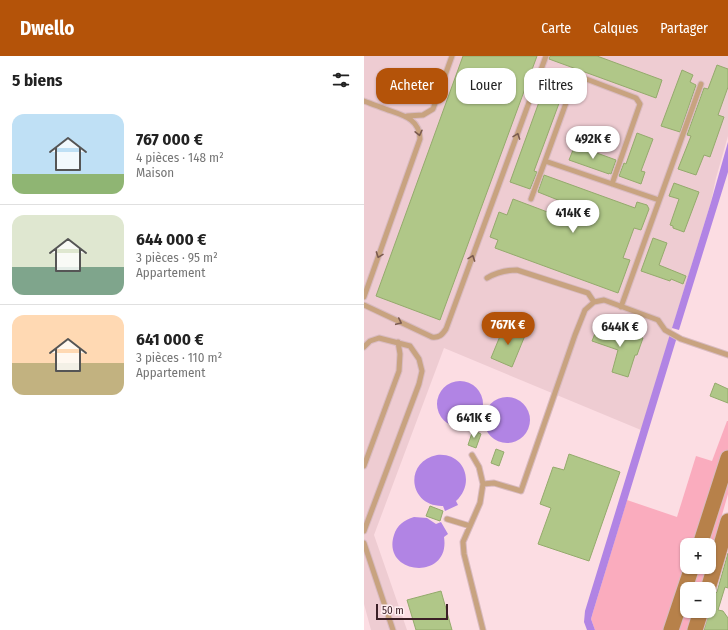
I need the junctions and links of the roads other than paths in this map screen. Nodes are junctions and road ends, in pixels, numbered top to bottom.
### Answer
1 (452, 56) edge
2 (546, 56) edge
3 (701, 84) dead end
4 (364, 101) edge
5 (406, 116) junction
6 (545, 161) junction
7 (612, 184) junction
8 (531, 199) dead end
9 (659, 200) junction
10 (487, 278) dead end
11 (364, 297) edge
12 (594, 302) junction
13 (364, 305) edge
14 (621, 307) junction
15 (398, 342) junction
16 (364, 347) edge
17 (728, 355) edge
18 (472, 455) dead end
19 (728, 458) edge
20 (364, 466) edge
21 (483, 484) junction
22 (447, 518) dead end
23 (728, 522) edge
24 (470, 526) junction
25 (364, 532) edge
26 (702, 538) edge
27 (364, 543) edge
28 (690, 574) edge
29 (710, 582) edge
30 (699, 618) edge
31 (393, 630) edge
32 (483, 630) edge
33 (671, 630) edge
34 (695, 630) edge

1 - 5 lane
13 -> 2 lane
3 - 9 lane
4 - 5 lane
5 -> 11 lane
6 - 7 lane
6 - 7 lane
6 - 8 lane
7 - 9 lane
9 - 14 lane
10 - 12 lane
12 - 14 lane
12 - 21 lane
14 - 17 lane
15 - 16 lane
15 - 20 lane
15 - 25 lane
18 - 21 lane
19 - 26 street
21 - 24 lane
22 - 24 lane
23 - 29 street
24 - 32 lane
27 - 31 lane
28 - 33 street
30 - 34 street

